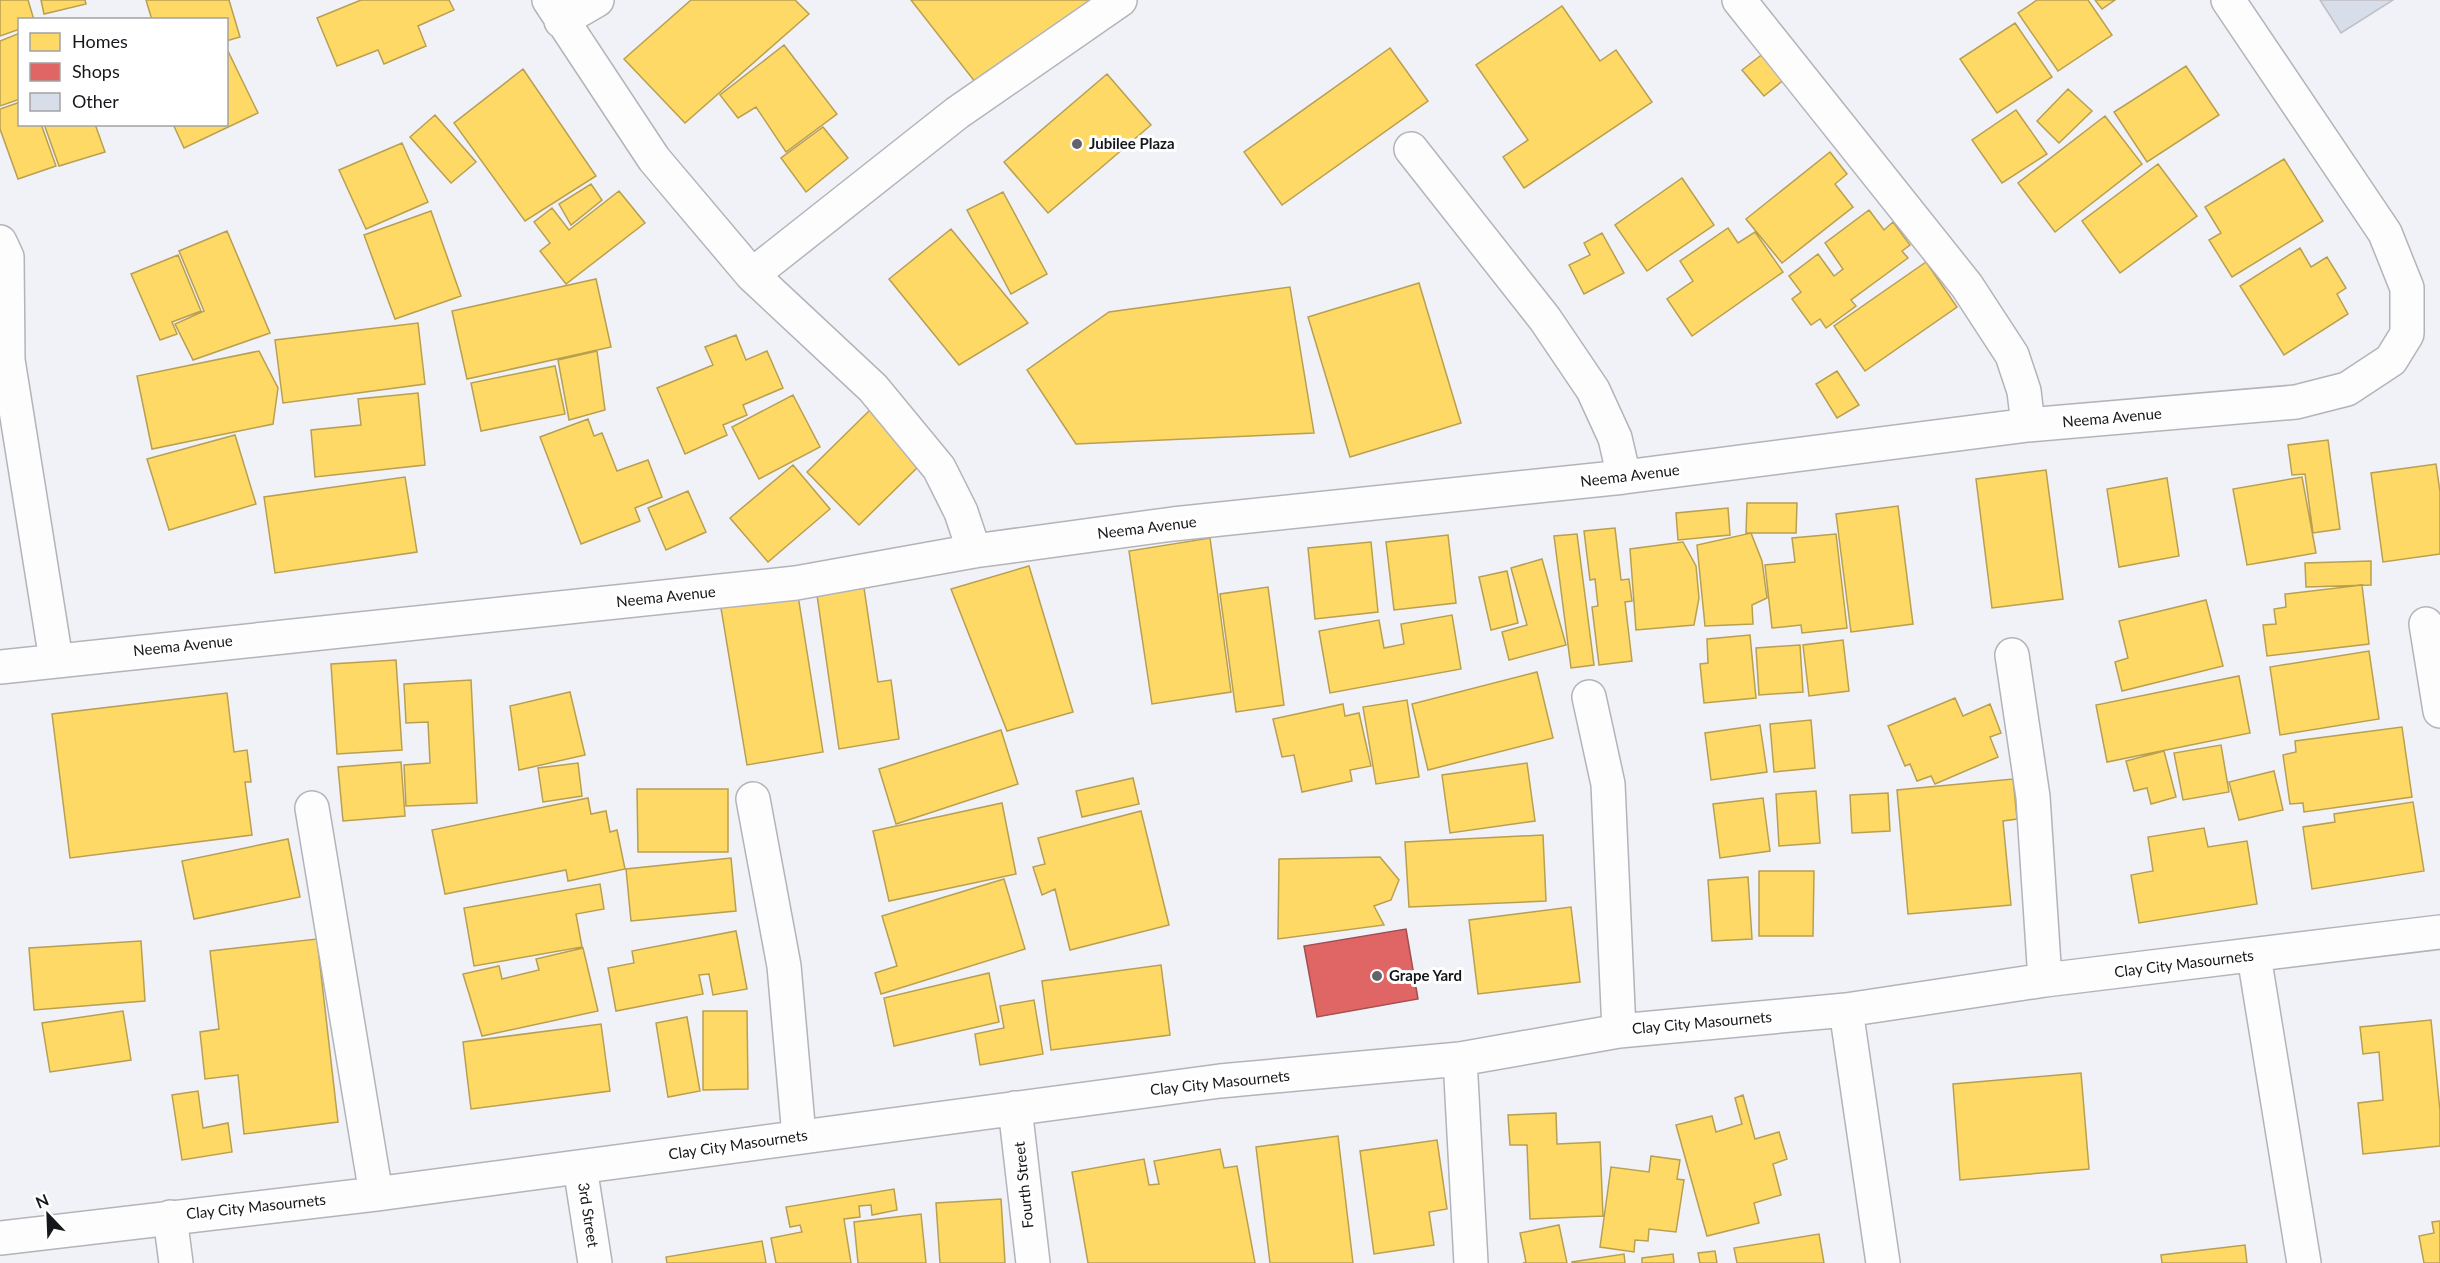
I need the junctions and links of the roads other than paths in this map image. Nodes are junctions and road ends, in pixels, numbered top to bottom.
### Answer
1 (597, 0) edge
2 (1120, 0) edge
3 (1739, 0) edge
4 (2228, 0) edge
5 (555, 11) edge
6 (1411, 149) dead end
7 (0, 242) edge
8 (752, 275) junction
9 (2028, 425) junction
10 (1624, 477) junction
11 (974, 551) junction
12 (2426, 624) dead end
13 (2012, 655) dead end
14 (56, 660) junction
15 (0, 667) edge
16 (1589, 697) dead end
17 (2440, 711) edge
18 (753, 799) dead end
19 (312, 808) dead end
20 (2440, 932) edge
21 (2254, 956) junction
22 (2045, 980) junction
23 (1846, 1010) junction
24 (1619, 1031) junction
25 (1460, 1059) junction
26 (1016, 1108) junction
27 (799, 1136) junction
28 (580, 1167) junction
29 (376, 1194) junction
30 (170, 1217) junction
31 (0, 1238) edge
32 (177, 1263) edge
33 (595, 1263) edge
34 (1033, 1263) edge
35 (1471, 1263) edge
36 (1883, 1263) edge
37 (2304, 1263) edge

1 - 5 street
2 - 8 street
3 - 9 street
4 - 9 street, Neema Avenue
5 - 8 street
6 - 10 street
7 - 14 street
8 - 11 street
9 - 10 street, Neema Avenue
10 - 11 street, Neema Avenue
11 - 14 street, Neema Avenue
12 - 17 street
13 - 22 street
14 - 15 street, Neema Avenue
16 - 24 street
18 - 27 street
19 - 29 street
20 - 21 street, Clay City Masournets
21 - 22 street, Clay City Masournets
21 - 37 street
22 - 23 street, Clay City Masournets
23 - 24 street, Clay City Masournets
23 - 36 street
24 - 25 street, Clay City Masournets
25 - 26 street, Clay City Masournets
25 - 35 street
26 - 27 street, Clay City Masournets
26 - 34 street, Fourth Street
27 - 28 street, Clay City Masournets
28 - 29 street, Clay City Masournets
28 - 33 street, 3rd Street
29 - 30 street, Clay City Masournets
30 - 31 street, Clay City Masournets
30 - 32 street

